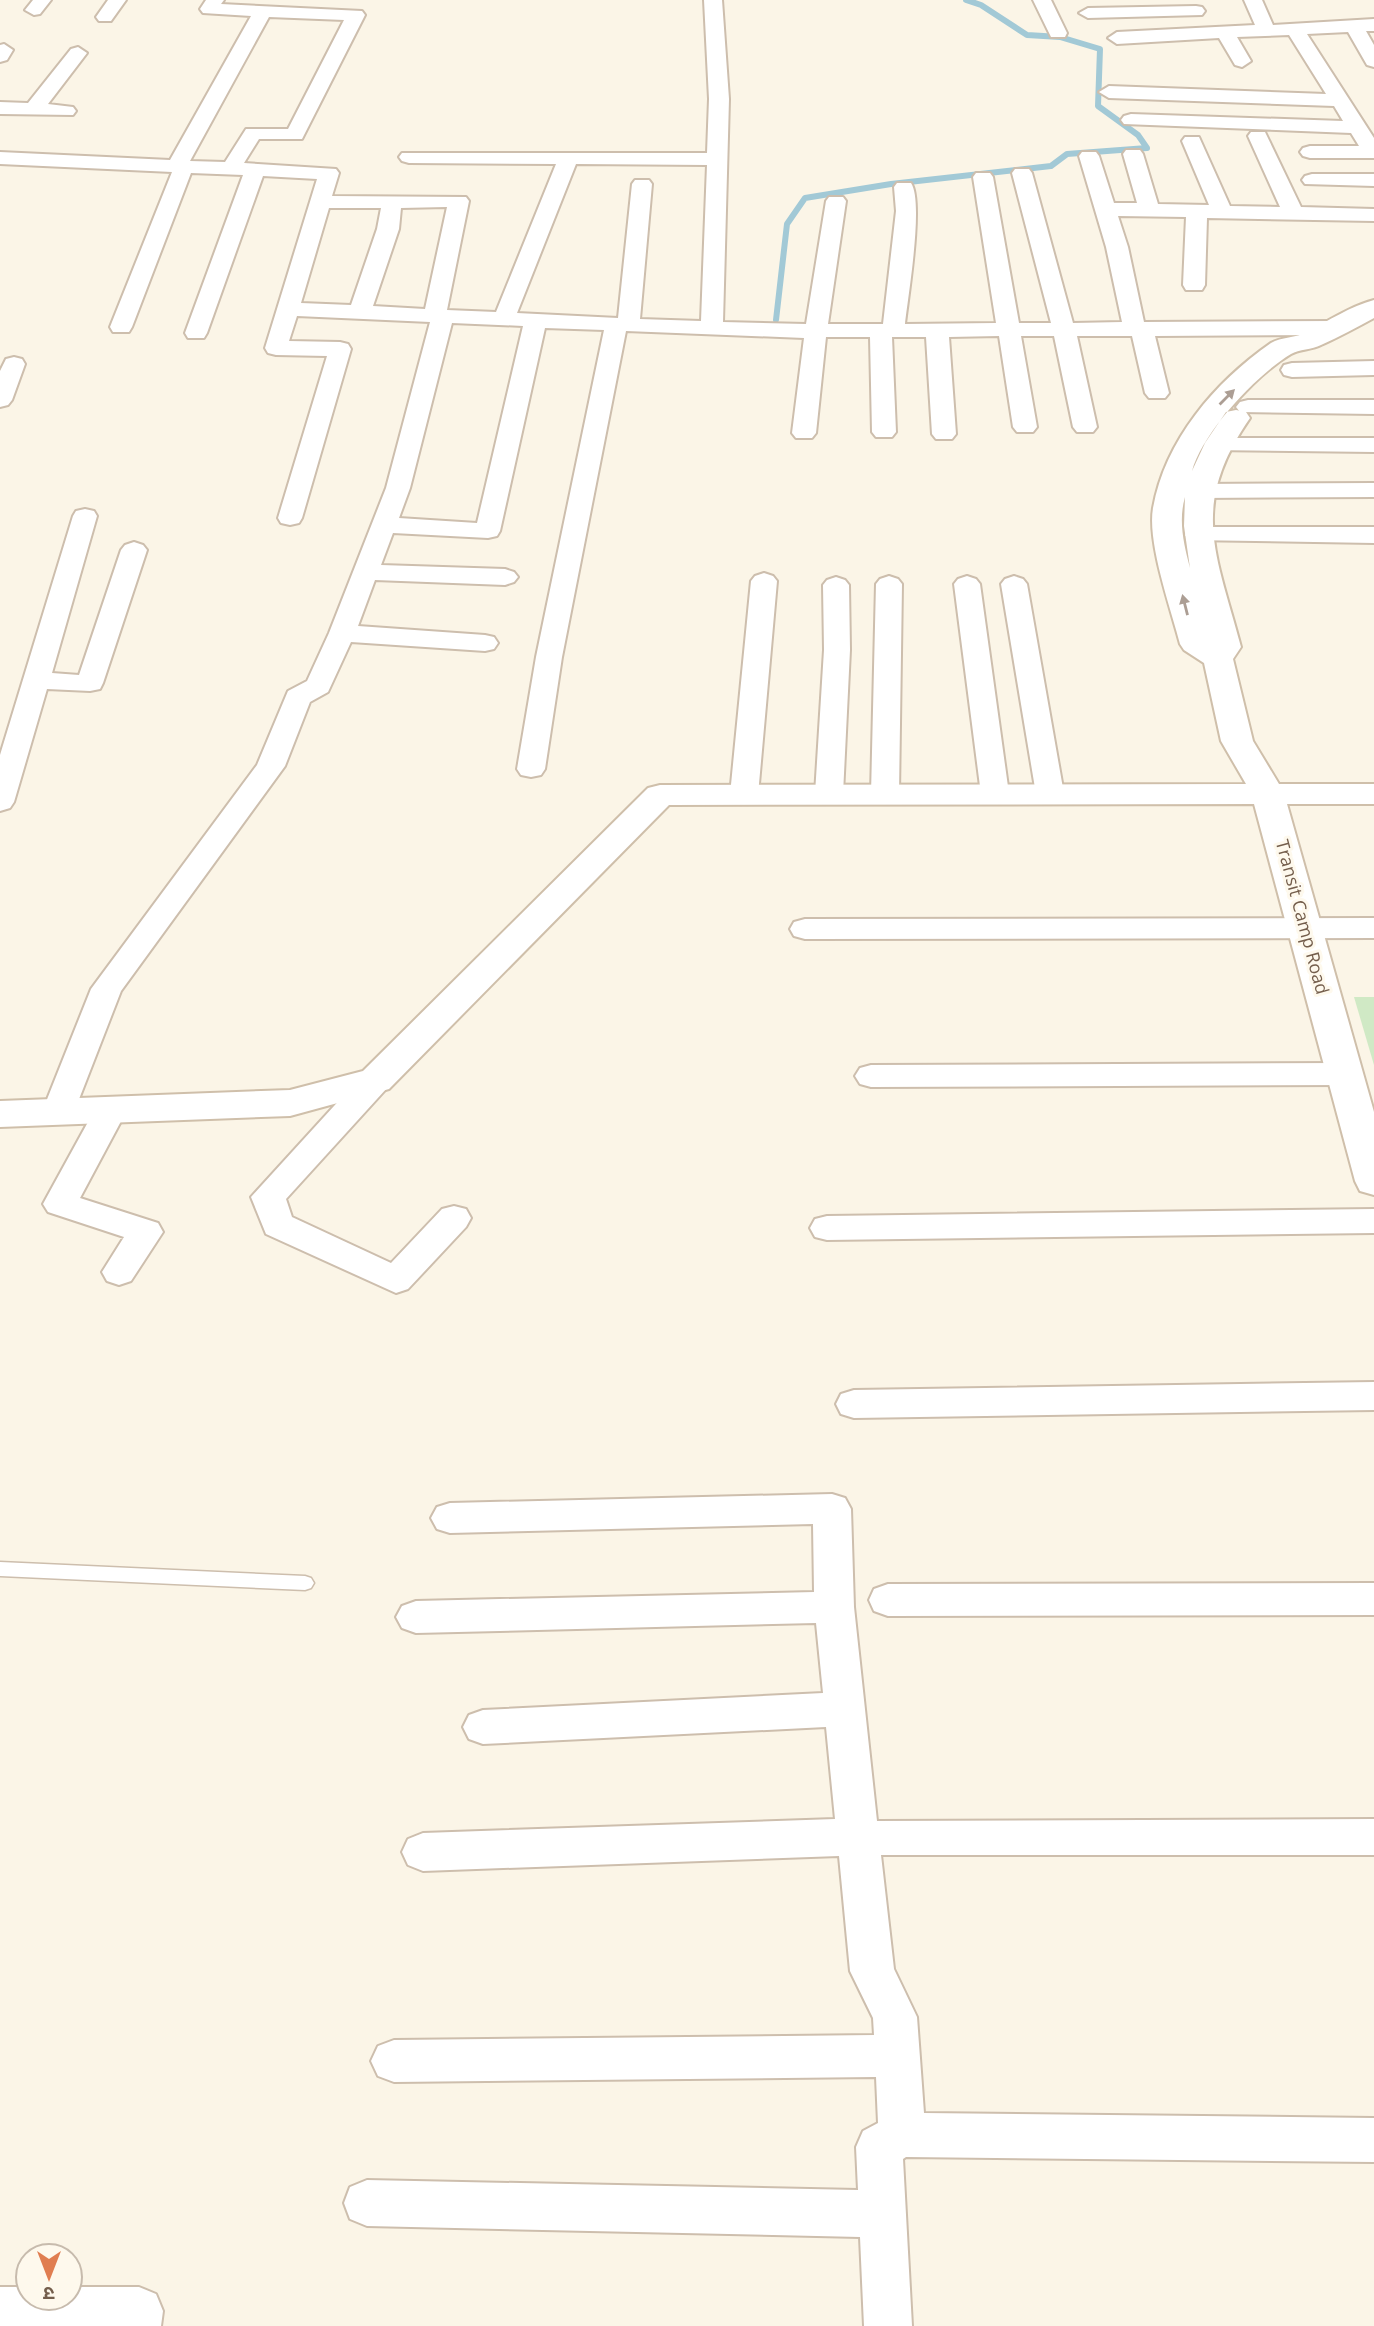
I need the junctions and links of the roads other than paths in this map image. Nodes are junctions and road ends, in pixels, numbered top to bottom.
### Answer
1 (117, 0) edge
2 (215, 0) edge
3 (713, 0) edge
4 (1042, 0) edge
5 (1253, 0) edge
6 (1194, 5) edge
7 (327, 7) edge
8 (1314, 9) dead end
9 (263, 11) junction
10 (1088, 13) dead end
11 (105, 17) dead end
12 (1374, 25) edge
13 (1354, 26) junction
14 (1323, 27) junction
15 (1294, 28) junction
16 (1266, 29) junction
17 (1218, 31) junction
18 (1058, 33) dead end
19 (1124, 47) dead end
20 (78, 53) dead end
21 (1242, 61) dead end
22 (1374, 61) edge
23 (1108, 84) dead end
24 (1335, 92) junction
25 (0, 108) edge
26 (34, 109) junction
27 (66, 111) dead end
28 (1132, 120) dead end
29 (1357, 127) junction
30 (197, 129) junction
31 (253, 133) junction
32 (1258, 136) dead end
33 (1192, 141) dead end
34 (1310, 152) dead end
35 (1373, 152) edge
36 (1133, 154) dead end
37 (1089, 156) dead end
38 (409, 157) dead end
39 (0, 158) edge
40 (569, 158) junction
41 (717, 159) junction
42 (180, 166) junction
43 (232, 168) junction
44 (255, 169) junction
45 (1023, 173) dead end
46 (983, 177) dead end
47 (1312, 180) dead end
48 (1374, 180) edge
49 (642, 184) dead end
50 (904, 187) dead end
51 (392, 201) junction
52 (836, 201) dead end
53 (321, 202) junction
54 (1105, 209) junction
55 (1149, 210) junction
56 (1197, 211) junction
57 (1222, 211) junction
58 (1293, 213) junction
59 (1374, 215) edge
60 (1194, 285) dead end
61 (289, 309) junction
62 (1374, 309) edge
63 (360, 312) junction
64 (439, 316) junction
65 (504, 319) junction
66 (536, 320) junction
67 (622, 324) junction
68 (121, 327) dead end
69 (712, 328) junction
70 (1335, 328) junction
71 (1138, 329) junction
72 (887, 330) junction
73 (937, 330) junction
74 (1009, 330) junction
75 (1064, 330) junction
76 (816, 331) junction
77 (196, 333) dead end
78 (1310, 341) junction
79 (14, 364) dead end
80 (1374, 368) edge
81 (1292, 370) junction
82 (1157, 393) dead end
83 (0, 400) edge
84 (1248, 407) junction
85 (1374, 407) edge
86 (1025, 427) dead end
87 (1085, 427) dead end
88 (884, 432) dead end
89 (804, 433) dead end
90 (944, 433) dead end
91 (1217, 445) junction
92 (1374, 445) edge
93 (1374, 490) edge
94 (1199, 491) junction
95 (85, 516) dead end
96 (290, 518) dead end
97 (1168, 523) junction
98 (384, 526) junction
99 (1199, 529) junction
100 (1374, 535) edge
101 (134, 550) dead end
102 (366, 572) junction
103 (505, 577) dead end
104 (764, 581) dead end
105 (889, 584) dead end
106 (967, 584) dead end
107 (1014, 584) dead end
108 (836, 585) dead end
109 (342, 633) junction
110 (485, 643) dead end
111 (1219, 659) junction
112 (36, 681) junction
113 (531, 769) dead end
114 (744, 794) junction
115 (829, 794) junction
116 (885, 794) junction
117 (995, 794) junction
118 (1050, 794) junction
119 (1268, 794) junction
120 (1374, 794) edge
121 (0, 803) edge
122 (805, 929) dead end
123 (1305, 929) junction
124 (1374, 929) edge
125 (1345, 1074) junction
126 (871, 1076) dead end
127 (376, 1080) junction
128 (111, 1110) junction
129 (58, 1112) junction
130 (0, 1114) edge
131 (1374, 1181) edge
132 (454, 1218) dead end
133 (1374, 1221) edge
134 (827, 1228) dead end
135 (119, 1272) dead end
136 (1374, 1396) edge
137 (854, 1404) dead end
138 (450, 1518) dead end
139 (0, 1569) edge
140 (305, 1583) dead end
141 (1374, 1599) edge
142 (888, 1600) dead end
143 (834, 1607) junction
144 (416, 1617) dead end
145 (845, 1709) junction
146 (483, 1727) dead end
147 (871, 1837) junction
148 (1374, 1837) edge
149 (423, 1852) dead end
150 (897, 2056) junction
151 (394, 2061) dead end
152 (902, 2135) junction
153 (1374, 2140) edge
154 (367, 2203) dead end
155 (882, 2214) junction
156 (0, 2311) edge
157 (137, 2326) edge
158 (888, 2326) edge

1 - 11 street
2 - 9 street
3 - 41 street
4 - 18 street
5 - 16 street
6 - 10 street
6 - 17 street
7 - 9 street
7 - 31 street
8 - 14 street
9 - 30 street
12 - 13 street
13 - 14 street
13 - 22 street
14 - 15 street
15 - 16 street
15 - 24 street
16 - 17 street
17 - 19 street
17 - 21 street
20 - 26 street
23 - 24 street
24 - 29 street
25 - 26 street
26 - 27 street
28 - 29 street
29 - 35 street
30 - 31 street
30 - 42 street
31 - 43 street
32 - 58 street
33 - 57 street
34 - 35 street
36 - 55 street
37 - 54 street
38 - 40 street
39 - 42 street
40 - 41 street
40 - 65 street
41 - 69 street
42 - 43 street
42 - 68 street
43 - 44 street
44 - 53 street
44 - 77 street
45 - 75 street
46 - 74 street
47 - 48 street
49 - 67 street
50 - 72 street
51 - 53 street
51 - 63 street
51 - 64 street
52 - 76 street
53 - 61 street
54 - 55 street
54 - 71 street
55 - 56 street
56 - 57 street
56 - 60 street
57 - 58 street
58 - 59 street
61 - 63 street
61 - 96 street
62 - 70 main road
63 - 64 street
64 - 65 street
64 - 98 street
65 - 66 street
66 - 67 street
66 - 98 street
67 - 69 street
67 - 113 street
69 - 76 street
70 - 71 street
70 - 78 main road
71 - 75 street
71 - 82 street
72 - 73 street
72 - 76 street
72 - 88 street
73 - 74 street
73 - 90 street
74 - 75 street
74 - 86 street
75 - 87 street
76 - 89 street
78 - 81 main road, Transit Camp Road
97 -> 78 main road
79 - 83 street
80 - 81 street
81 - 84 main road, Transit Camp Road
84 - 85 street
84 - 91 main road, Transit Camp Road
91 - 92 street
91 - 94 main road, Transit Camp Road
93 - 94 street
94 - 99 main road, Transit Camp Road
95 - 112 street
97 - 99 main road
111 -> 97 main road
98 - 102 street
99 - 100 street
99 - 111 main road, Transit Camp Road
101 - 112 street
102 - 103 street
102 - 109 street
104 - 114 street
105 - 116 street
106 - 117 street
107 - 118 street
108 - 115 street
109 - 110 street
109 - 129 street
111 - 119 main road, Transit Camp Road
112 - 121 street
114 - 115 main road
114 - 127 main road
115 - 116 main road
116 - 117 main road
117 - 118 main road
118 - 119 main road
119 - 120 main road
119 - 123 main road, Transit Camp Road
122 - 123 street
123 - 124 street
123 - 125 main road, Transit Camp Road
125 - 126 street
125 - 131 main road, Transit Camp Road
127 - 128 main road
127 - 132 street
128 - 129 main road
128 - 135 street
129 - 130 main road
133 - 134 street
136 - 137 street
138 - 143 street
139 - 140 lane
141 - 142 street
143 - 144 street
143 - 145 street
145 - 146 street
145 - 147 street
147 - 148 street
147 - 149 street
147 - 150 street
150 - 151 street
150 - 152 street
152 - 153 street
152 - 155 street
154 - 155 street
155 - 158 street
156 - 157 street

